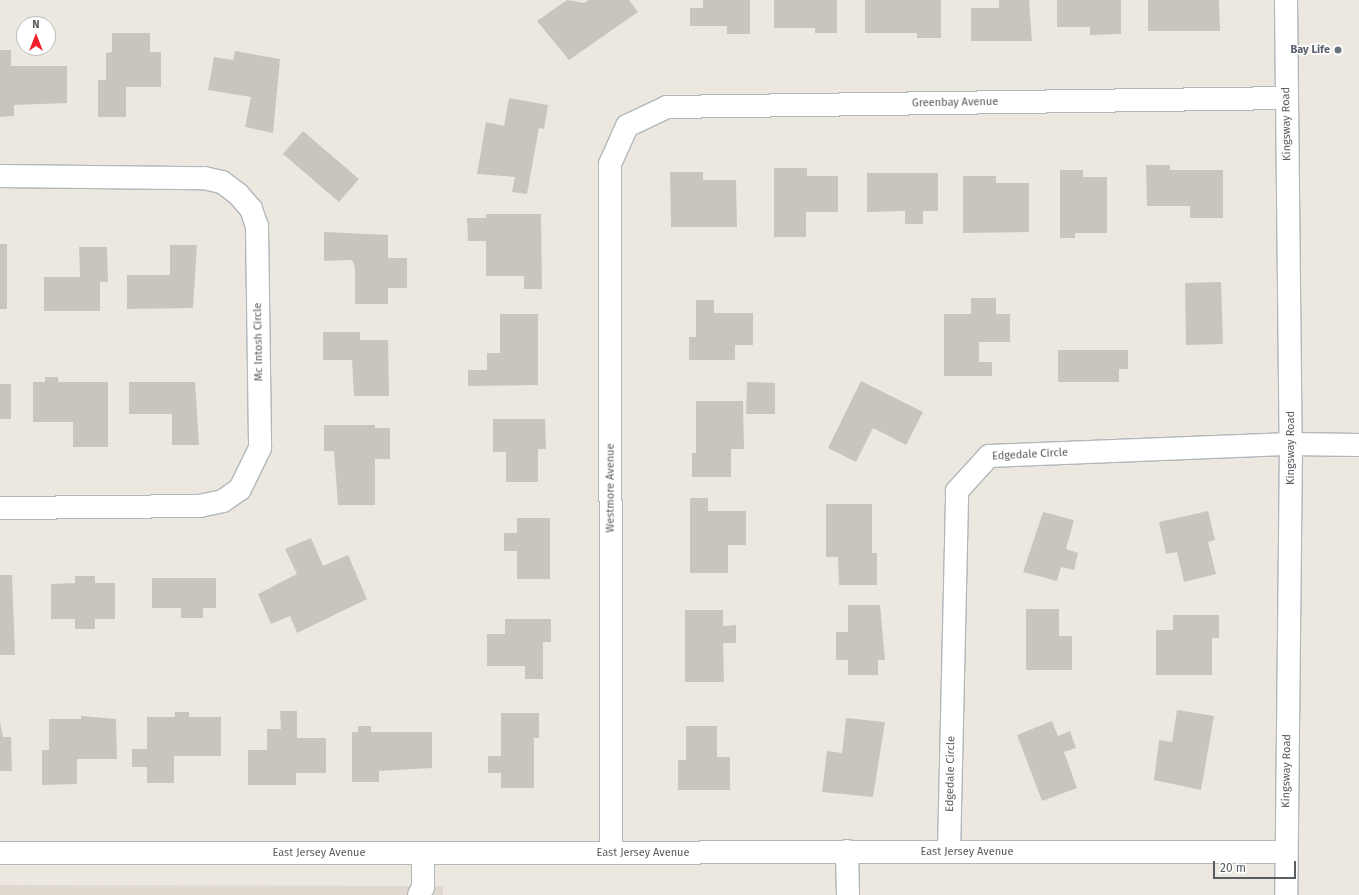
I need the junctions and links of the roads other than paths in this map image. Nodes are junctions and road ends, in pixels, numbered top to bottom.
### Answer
1 (1286, 0) edge
2 (1287, 98) junction
3 (627, 126) joint
4 (0, 176) edge
5 (1291, 444) junction
6 (1359, 445) edge
7 (0, 508) edge
8 (847, 851) junction
9 (949, 852) junction
10 (1286, 852) junction
11 (0, 853) edge
12 (423, 853) junction
13 (611, 853) junction
14 (419, 895) edge
15 (848, 895) edge
16 (1286, 895) edge

1 - 2 street, Kingsway Road
2 - 3 street, Greenbay Avenue
2 - 5 street, Kingsway Road
3 - 13 street, Westmore Avenue
4 - 7 street, Mc Intosh Circle
5 - 6 street, Edgedale Circle
5 - 9 street, Edgedale Circle
5 - 10 street, Kingsway Road
8 - 9 street, East Jersey Avenue
8 - 13 street, East Jersey Avenue
8 - 15 street
9 - 10 street, East Jersey Avenue
10 - 16 street, Kingsway Road
11 - 12 street, East Jersey Avenue
12 - 13 street, East Jersey Avenue
12 - 14 street

